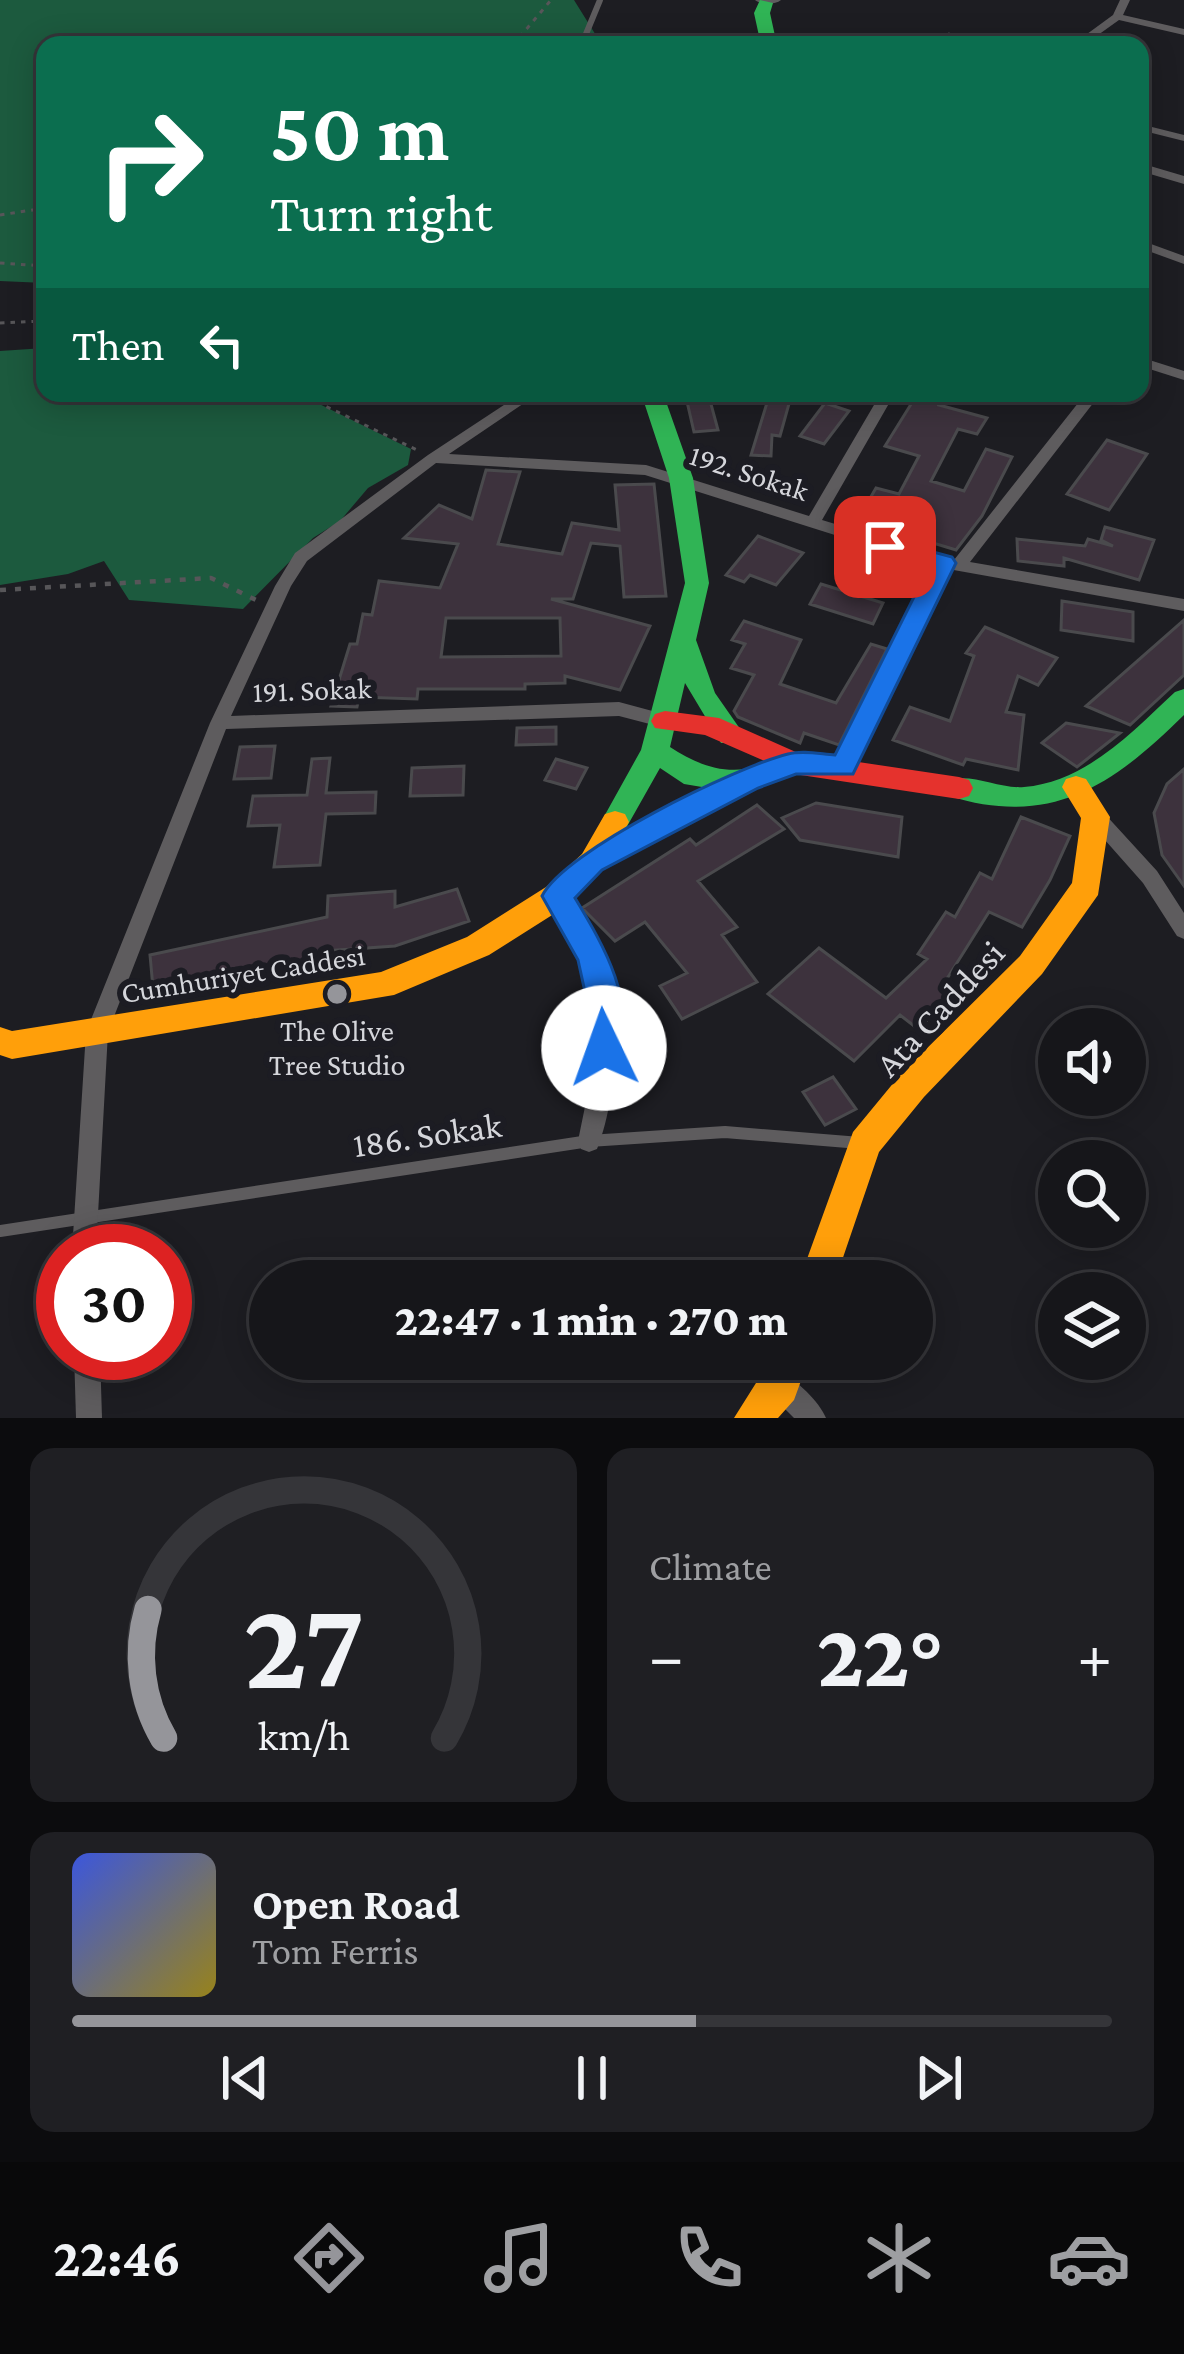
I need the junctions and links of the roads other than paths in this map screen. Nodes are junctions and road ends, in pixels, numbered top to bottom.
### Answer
1 (600, 0) edge
2 (1125, 0) edge
3 (767, 1) edge
4 (1117, 16) junction
5 (1184, 32) edge
6 (586, 36) edge
7 (767, 36) edge
8 (1089, 36) edge
9 (1149, 129) edge
10 (1184, 138) edge
11 (1149, 170) edge
12 (1184, 180) edge
13 (1149, 247) edge
14 (1184, 260) edge
15 (1149, 364) edge
16 (1184, 376) edge
17 (518, 402) edge
18 (655, 402) edge
19 (883, 402) edge
20 (1086, 402) edge
21 (434, 458) junction
22 (681, 478) junction
23 (813, 522) junction
24 (951, 564) junction
25 (1184, 605) edge
26 (685, 644) junction
27 (1184, 699) edge
28 (665, 721) junction
29 (219, 723) junction
30 (731, 735) junction
31 (656, 751) junction
32 (794, 763) junction
33 (843, 767) junction
34 (748, 780) junction
35 (1076, 787) junction
36 (1096, 817) junction
37 (592, 862) junction
38 (557, 896) junction
39 (1184, 930) edge
40 (97, 1032) junction
41 (0, 1041) edge
42 (589, 1142) junction
43 (865, 1143) junction
44 (83, 1219) junction
45 (83, 1224) edge
46 (0, 1232) edge
47 (824, 1260) edge
48 (88, 1380) edge
49 (782, 1380) edge
50 (780, 1386) junction
51 (89, 1418) edge
52 (753, 1418) edge
53 (813, 1418) edge

1 - 6 lane
2 - 4 street
3 - 7 street
4 - 5 street
4 - 8 street
9 - 10 street
11 - 12 street
13 - 14 street
15 - 16 street
17 - 21 street
18 - 22 street, Cumhuriyet Caddesi
19 - 23 street
20 - 24 street
21 - 22 street, 192. Sokak
21 - 29 street
22 - 23 street, 192. Sokak
22 - 26 street, Cumhuriyet Caddesi
23 - 24 street, 192. Sokak
24 - 25 street, 192. Sokak
24 - 33 street
26 - 28 street, Cumhuriyet Caddesi
26 - 30 street
27 - 35 street
28 - 29 street, 191. Sokak
28 - 30 street
28 - 31 street, Cumhuriyet Caddesi
29 - 40 street, 191. Sokak
30 - 32 street
30 - 34 street
31 - 34 street
31 - 37 street, Cumhuriyet Caddesi
32 - 33 street
32 - 34 street
33 - 35 street
34 - 37 street
35 - 36 street
36 - 39 street
36 - 43 street, Ata Caddesi
37 - 38 street, Cumhuriyet Caddesi
38 - 40 street, Cumhuriyet Caddesi
38 - 42 street
40 - 41 street, Cumhuriyet Caddesi
40 - 44 street, 191. Sokak
42 - 43 lane, 186. Sokak
42 - 44 lane, 186. Sokak
43 - 47 street, Ata Caddesi
44 - 45 street, 191. Sokak
44 - 46 lane, 186. Sokak
48 - 51 street
49 - 50 street
50 - 52 street
50 - 53 street

